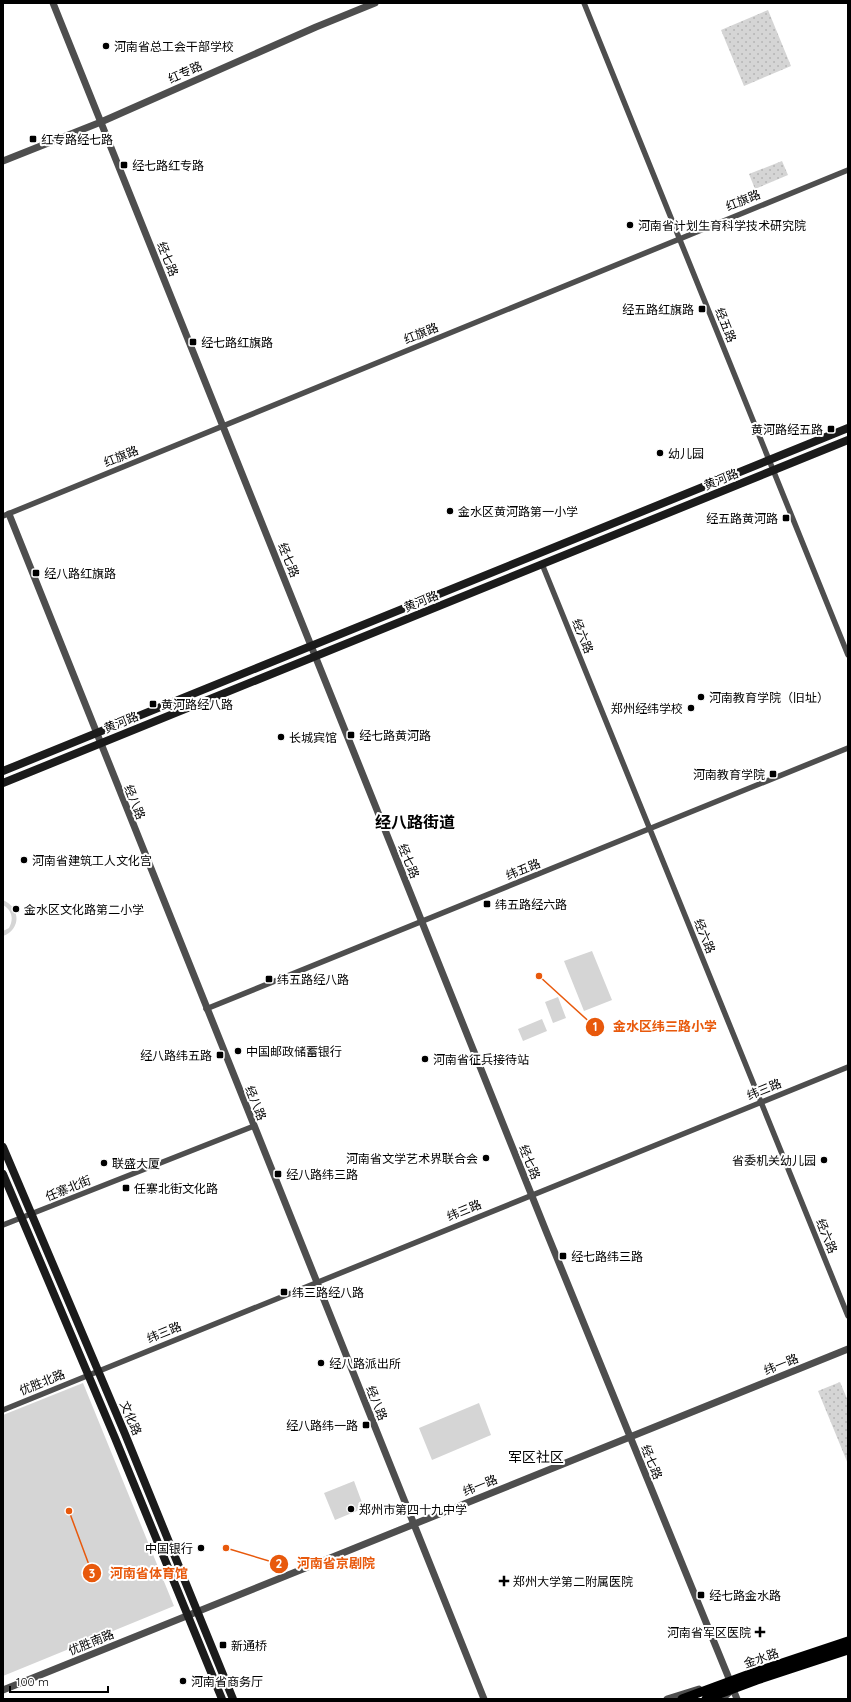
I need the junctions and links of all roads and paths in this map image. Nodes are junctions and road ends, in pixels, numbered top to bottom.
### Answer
1 (53, 3) edge
2 (375, 3) edge
3 (584, 3) edge
4 (101, 122) junction
5 (3, 161) edge
6 (848, 170) edge
7 (679, 238) junction
8 (223, 426) junction
9 (848, 428) edge
10 (848, 440) edge
11 (768, 460) junction
12 (773, 471) junction
13 (6, 515) edge
14 (542, 564) junction
15 (311, 646) junction
16 (848, 655) edge
17 (315, 656) junction
18 (96, 733) junction
19 (100, 744) junction
20 (848, 748) edge
21 (3, 771) edge
22 (3, 783) edge
23 (650, 829) junction
24 (422, 922) junction
25 (206, 1009) junction
26 (848, 1067) edge
27 (761, 1102) junction
28 (254, 1126) junction
29 (3, 1147) edge
30 (3, 1174) edge
31 (531, 1195) junction
32 (32, 1214) junction
33 (22, 1218) junction
34 (3, 1225) edge
35 (316, 1282) junction
36 (848, 1316) edge
37 (848, 1349) edge
38 (98, 1371) junction
39 (88, 1375) junction
40 (3, 1410) edge
41 (630, 1437) junction
42 (414, 1524) junction
43 (197, 1611) junction
44 (188, 1615) junction
45 (848, 1641) edge
46 (848, 1650) edge
47 (731, 1685) junction
48 (3, 1690) edge
49 (222, 1699) edge
50 (233, 1699) edge
51 (484, 1699) edge
52 (667, 1699) edge
53 (682, 1699) edge
54 (706, 1699) edge
55 (722, 1699) edge
56 (737, 1699) edge

1 - 4 street, 经七路
2 - 4 street, 红专路
3 - 7 street, 经五路
4 - 5 street, 红专路
4 - 8 street, 经七路
6 - 7 street, 红旗路
7 - 8 street, 红旗路
7 - 11 street, 经五路
8 - 13 street, 红旗路
8 - 15 street, 经七路
9 - 11 main road, 黄河路
10 - 12 main road, 黄河路
11 - 12 street, 经五路
11 - 15 main road, 黄河路
12 - 14 main road, 黄河路
12 - 16 street, 经五路
13 - 18 street, 经八路
14 - 17 main road, 黄河路
14 - 23 street, 经六路
15 - 17 street, 经七路
15 - 18 main road, 黄河路
17 - 19 main road, 黄河路
17 - 24 street, 经七路
18 - 19 street, 经八路
18 - 21 main road, 黄河路
19 - 22 main road, 黄河路
19 - 25 street, 经八路
20 - 23 street, 纬五路
23 - 24 street, 纬五路
23 - 27 street, 经六路
24 - 25 street, 纬五路
24 - 31 street, 经七路
25 - 28 street, 经八路
26 - 27 street, 纬三路
27 - 31 street, 纬三路
27 - 36 street, 经六路
28 - 32 street, 任寨北街
28 - 35 street, 经八路
29 - 32 main road, 文化路
30 - 33 main road, 文化路
31 - 35 street, 纬三路
31 - 41 street, 经七路
32 - 33 street, 任寨北街
32 - 38 main road, 文化路
33 - 34 street, 任寨北街
33 - 39 main road, 文化路
35 - 38 street, 纬三路
35 - 42 street, 经八路
37 - 41 street, 纬一路
38 - 39 street, 纬三路
38 - 43 main road, 文化路
39 - 40 street, 优胜北路
39 - 44 main road, 文化路
41 - 42 street, 纬一路
41 - 47 street, 经七路
42 - 43 street, 纬一路
42 - 51 street, 经八路
43 - 44 street, 纬一路
43 - 50 main road, 文化路
44 - 48 street, 优胜南路
44 - 49 main road, 文化路
45 - 47 main road, 金水路
46 - 47 main road, 金水路
47 - 52 street
47 - 53 main road, 金水路
47 - 54 main road, 金水路
47 - 55 street
47 - 56 street, 经七路

